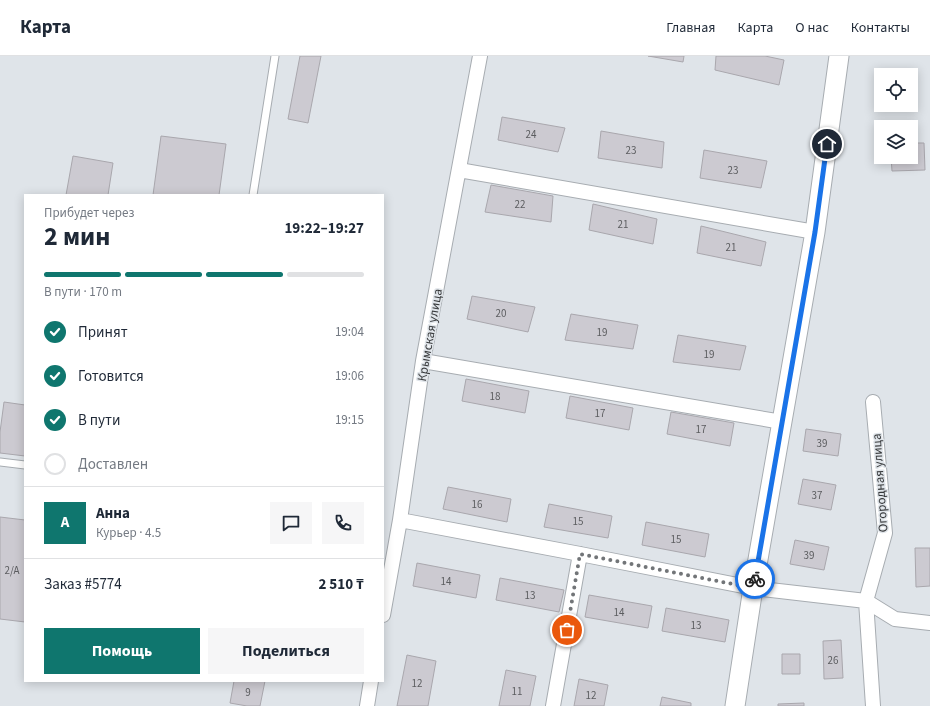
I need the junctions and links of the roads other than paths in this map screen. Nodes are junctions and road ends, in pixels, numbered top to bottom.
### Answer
1 (275, 56) edge
2 (480, 56) edge
3 (840, 56) edge
4 (459, 170) junction
5 (253, 194) edge
6 (815, 232) junction
7 (423, 361) junction
8 (873, 402) dead end
9 (782, 422) junction
10 (0, 462) edge
11 (24, 465) edge
12 (400, 520) junction
13 (580, 554) junction
14 (753, 588) junction
15 (866, 601) junction
16 (384, 609) edge
17 (930, 623) edge
18 (371, 682) edge
19 (367, 706) edge
20 (553, 706) edge
21 (735, 706) edge
22 (873, 706) edge

1 - 5 lane
2 - 4 street, Крымская улица
3 - 6 street
4 - 6 street
4 - 7 street, Крымская улица
6 - 9 street
7 - 9 street
7 - 12 street, Крымская улица
8 - 15 street, Огородная улица
9 - 14 street
10 - 11 lane
12 - 13 street
12 - 16 street, Крымская улица
13 - 14 street
13 - 20 street
14 - 15 street
14 - 21 street
15 - 17 street
15 - 22 street, Огородная улица
18 - 19 street

